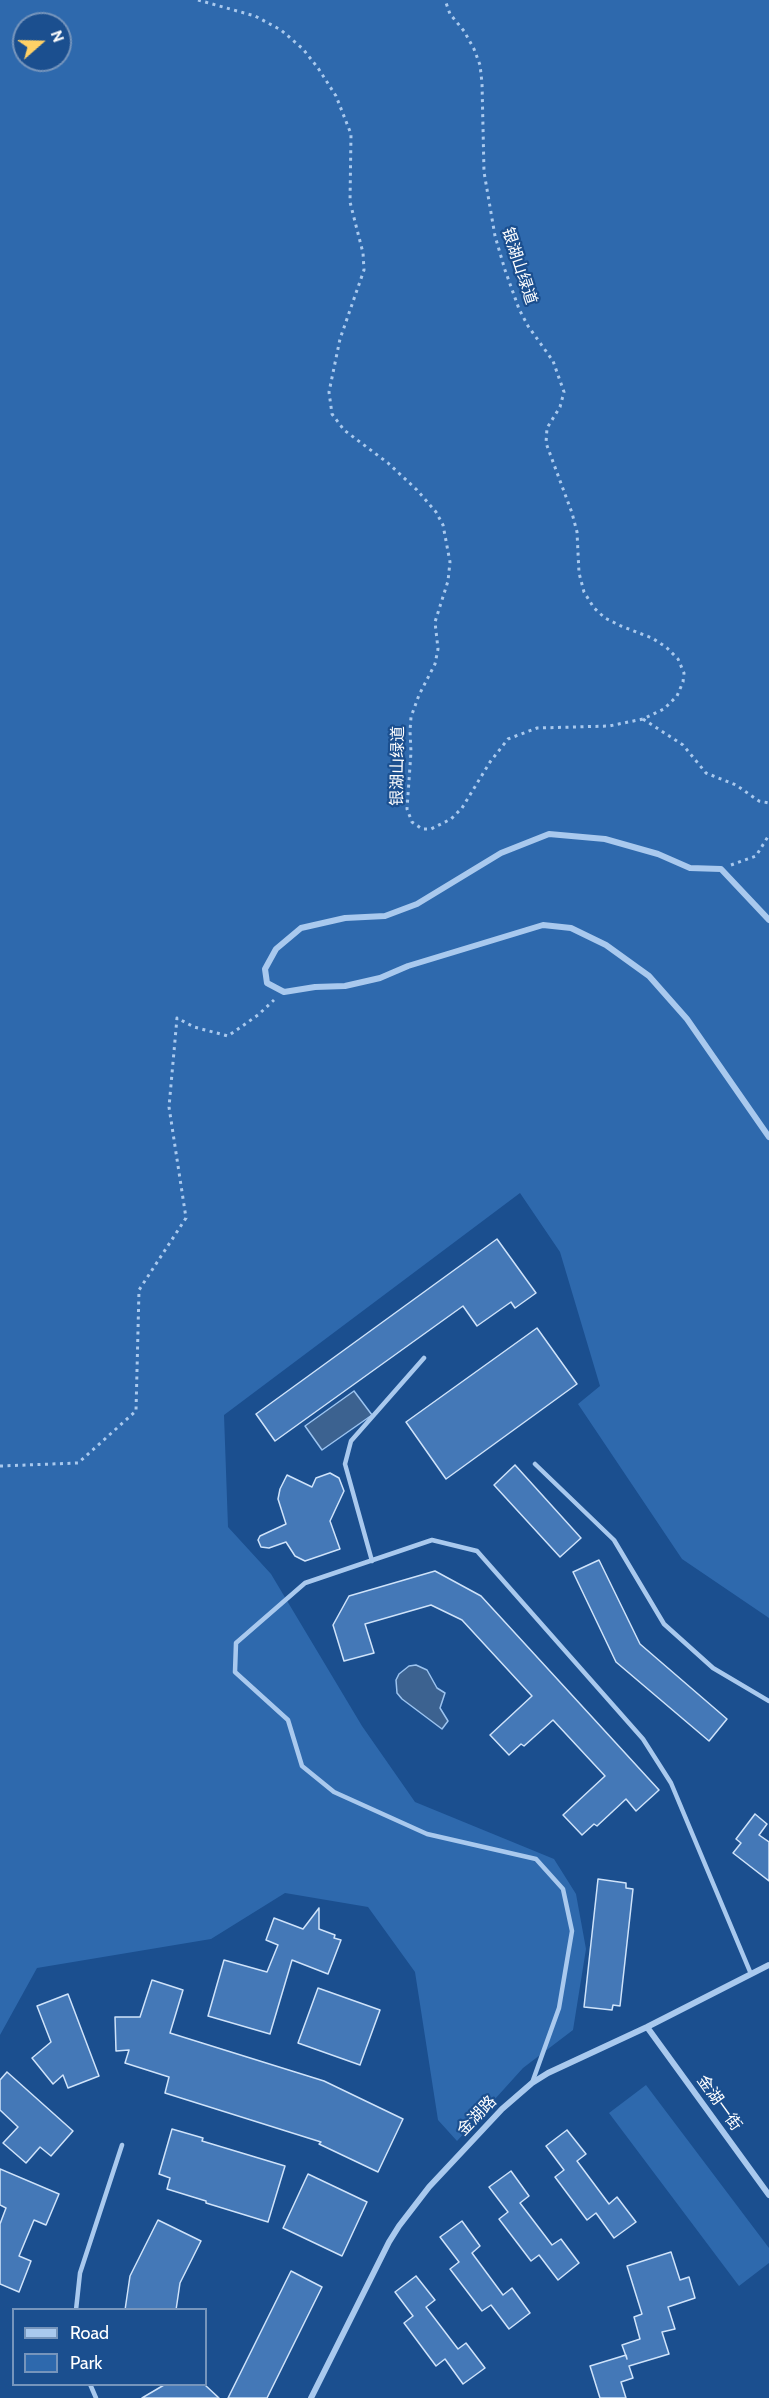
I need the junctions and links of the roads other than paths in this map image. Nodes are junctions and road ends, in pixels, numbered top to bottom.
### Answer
1 (769, 920) edge
2 (769, 1137) edge
3 (424, 1358) dead end
4 (534, 1464) dead end
5 (372, 1561) junction
6 (769, 1701) edge
7 (769, 1965) edge
8 (751, 1974) junction
9 (646, 2027) junction
10 (532, 2083) junction
11 (122, 2145) dead end
12 (769, 2195) edge
13 (76, 2308) edge
14 (311, 2398) edge

1 - 2 street
3 - 5 lane
4 - 6 lane
5 - 8 lane
5 - 10 lane
7 - 8 street, 金湖路
8 - 9 street, 金湖路
9 - 10 street, 金湖路
9 - 12 street, 金湖一街
10 - 14 street, 金湖路
11 - 13 lane

